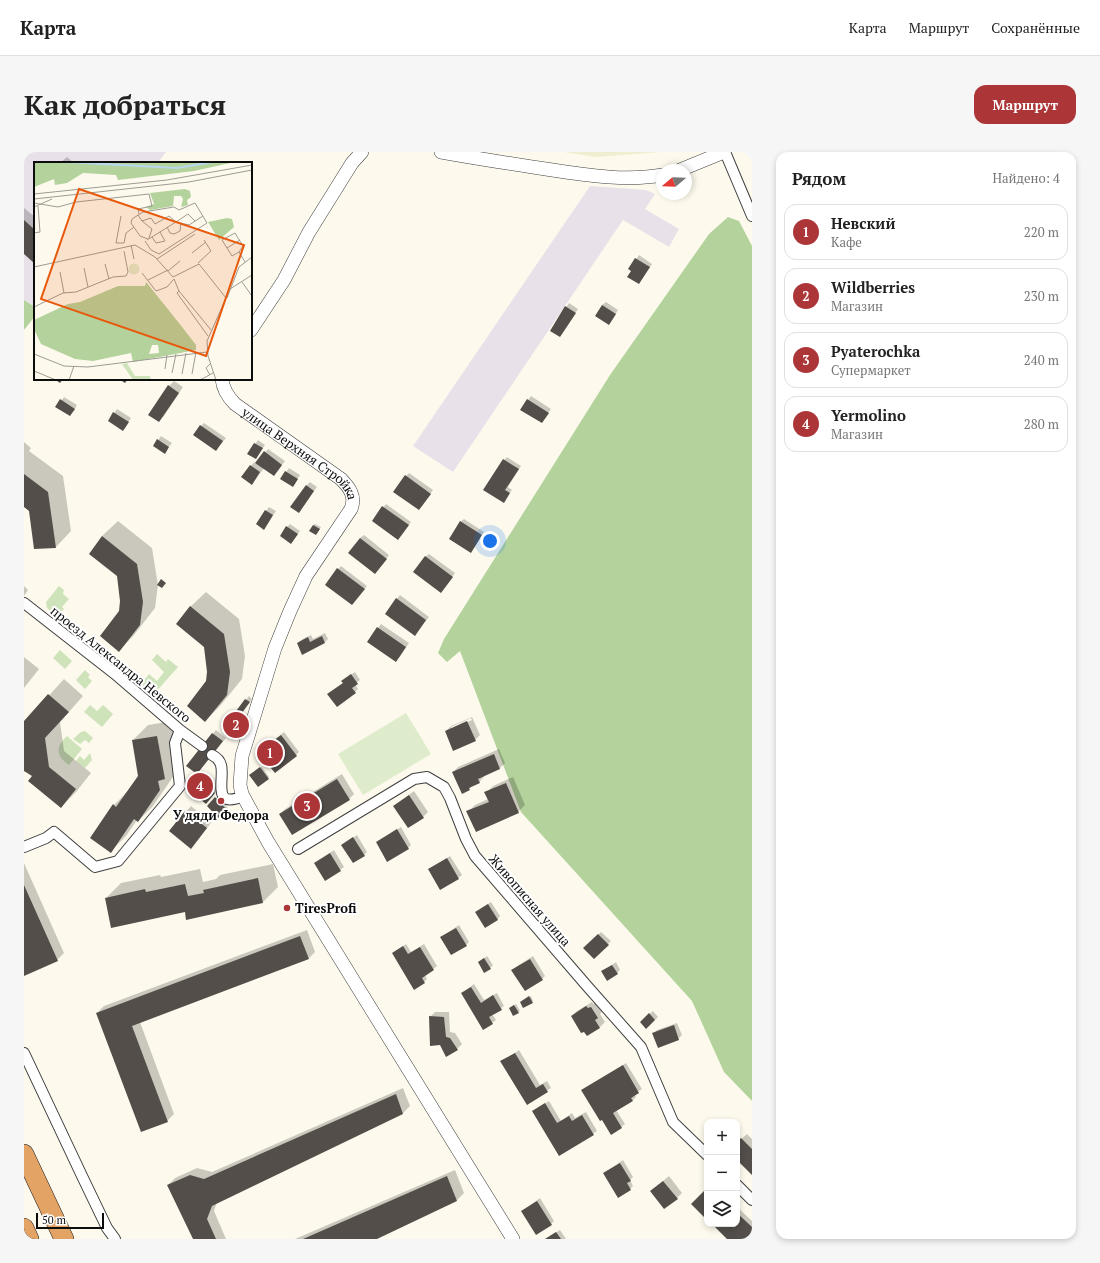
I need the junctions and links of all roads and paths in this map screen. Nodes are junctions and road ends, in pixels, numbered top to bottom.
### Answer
1 (362, 152) edge
2 (441, 152) edge
3 (724, 152) edge
4 (692, 165) edge
5 (656, 176) edge
6 (752, 216) edge
7 (252, 328) edge
8 (222, 380) edge
9 (24, 603) edge
10 (180, 730) junction
11 (202, 746) dead end
12 (212, 755) dead end
13 (243, 796) junction
14 (24, 847) edge
15 (298, 849) dead end
16 (24, 1053) edge
17 (704, 1152) edge
18 (24, 1154) edge
19 (740, 1188) edge
20 (752, 1200) edge
21 (24, 1228) edge
22 (29, 1239) edge
23 (64, 1239) edge
24 (115, 1239) edge
25 (513, 1239) edge

1 - 7 street
2 - 5 street
3 - 4 street
3 - 6 street
8 - 13 street, улица Верхняя Стройка
9 - 10 street, проезд Александра Невского
10 - 11 street, проезд Александра Невского
10 - 14 street
12 - 13 street
13 - 25 street, улица Верхняя Стройка
15 - 17 street, Живописная улица
16 - 24 street
18 - 23 highway
19 - 20 street
21 - 22 highway

